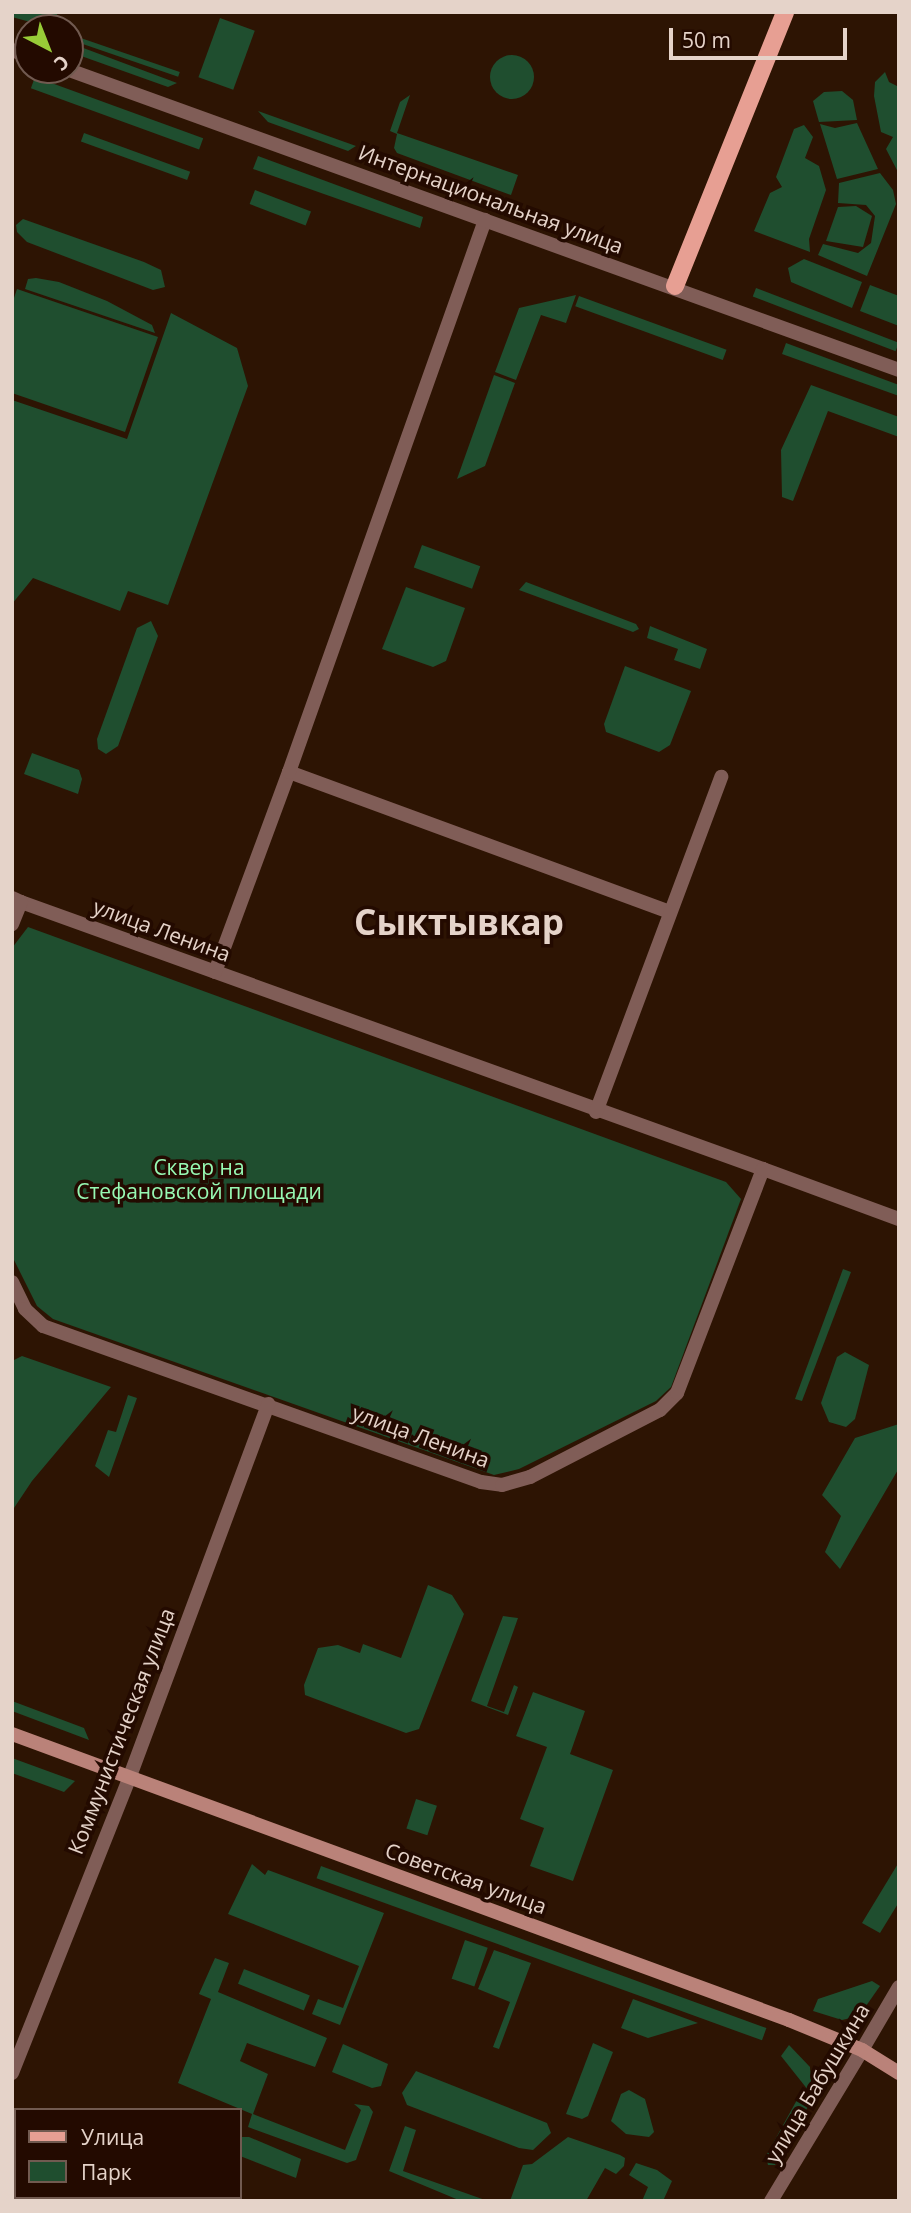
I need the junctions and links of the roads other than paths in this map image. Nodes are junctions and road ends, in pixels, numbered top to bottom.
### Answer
1 (785, 12) edge
2 (84, 75) edge
3 (485, 220) junction
4 (675, 286) junction
5 (899, 370) edge
6 (289, 772) junction
7 (721, 777) dead end
8 (17, 900) edge
9 (670, 912) junction
10 (12, 924) edge
11 (215, 972) junction
12 (596, 1112) junction
13 (763, 1169) junction
14 (899, 1219) edge
15 (12, 1282) edge
16 (268, 1404) junction
17 (12, 1734) edge
18 (130, 1776) junction
19 (899, 1987) edge
20 (862, 2050) junction
21 (12, 2073) edge
22 (899, 2073) edge
23 (771, 2201) edge

1 - 4 main road
2 - 3 street, Интернациональная улица
3 - 4 street, Интернациональная улица
3 - 6 street
4 - 5 street, Интернациональная улица
6 - 9 street
6 - 11 street
7 - 9 street
8 - 10 street, улица Ленина
8 - 11 street, улица Ленина
9 - 12 street
11 - 12 street, улица Ленина
12 - 13 street, улица Ленина
13 - 14 street, улица Ленина
13 - 16 street, улица Ленина
15 - 16 street, улица Ленина
16 - 18 street, Коммунистическая улица
17 - 18 main road, Советская улица
18 - 20 main road, Советская улица
18 - 21 street, Коммунистическая улица
19 - 20 street, улица Бабушкина
20 - 22 main road, Советская улица
20 - 23 street, улица Бабушкина

